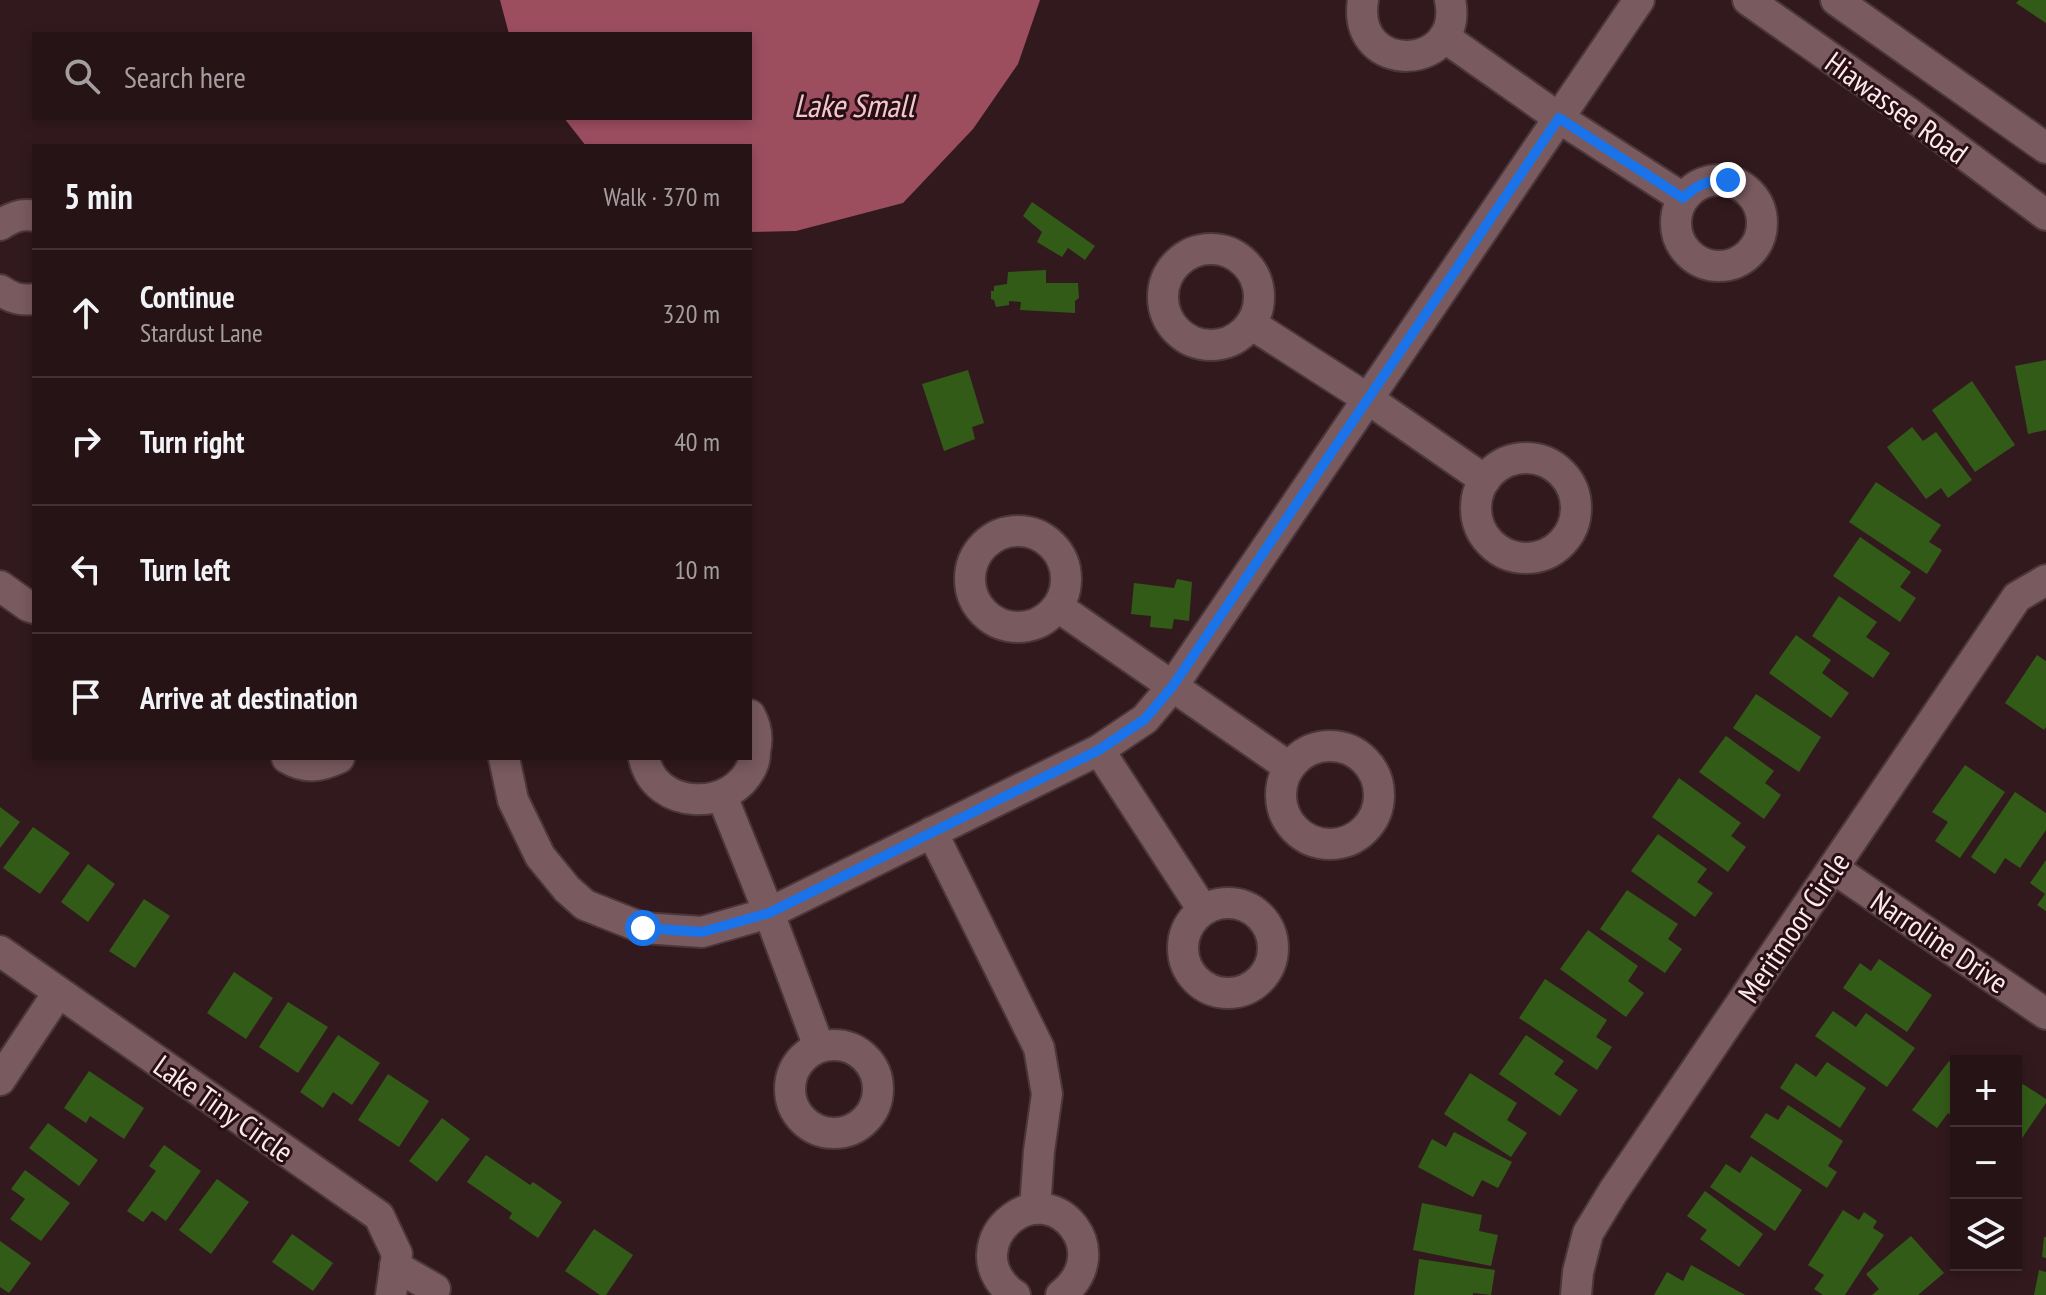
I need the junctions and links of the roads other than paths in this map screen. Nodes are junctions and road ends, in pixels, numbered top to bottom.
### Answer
1 (1363, 0) edge
2 (1450, 0) edge
3 (1639, 0) edge
4 (1748, 0) edge
5 (1836, 0) edge
6 (1444, 37) junction
7 (1559, 118) junction
8 (2046, 148) edge
9 (1683, 198) dead end
10 (32, 215) edge
11 (2046, 215) edge
12 (0, 225) edge
13 (0, 290) edge
14 (32, 299) edge
15 (1251, 324) dead end
16 (1368, 399) junction
17 (1485, 480) dead end
18 (2046, 580) edge
19 (0, 586) edge
20 (32, 607) edge
21 (1058, 607) dead end
22 (1172, 687) junction
23 (752, 718) edge
24 (1099, 750) junction
25 (292, 760) edge
26 (335, 760) edge
27 (504, 760) edge
28 (644, 760) edge
29 (1289, 767) dead end
30 (722, 796) junction
31 (932, 832) junction
32 (1833, 868) junction
33 (1203, 910) dead end
34 (769, 913) junction
35 (0, 951) edge
36 (58, 993) junction
37 (2046, 1014) edge
38 (819, 1047) dead end
39 (0, 1080) edge
40 (1035, 1209) junction
41 (393, 1280) edge
42 (435, 1289) dead end
43 (1015, 1295) edge
44 (1061, 1295) edge
45 (1576, 1295) edge

1 - 6 street
2 - 6 street
3 - 7 street
4 - 11 street, Hiawassee Road
5 - 8 street, Hiawassee Road
6 - 7 street
7 - 9 street
7 - 16 street
10 - 12 street
13 - 14 street
15 - 16 street
16 - 17 street
16 - 22 street
18 - 32 street, Meritmoor Circle
19 - 20 street
21 - 22 street
22 - 24 street
22 - 29 street
23 - 30 street
24 - 31 street
24 - 33 street
25 - 26 street
27 - 34 street
28 - 30 street
30 - 34 street
31 - 34 street
31 - 40 street
32 - 37 street, Narroline Drive
32 - 45 street, Meritmoor Circle
34 - 38 street
35 - 36 street, Lake Tiny Circle
36 - 39 street
36 - 41 street, Lake Tiny Circle
40 - 43 street
40 - 44 street
41 - 42 street

